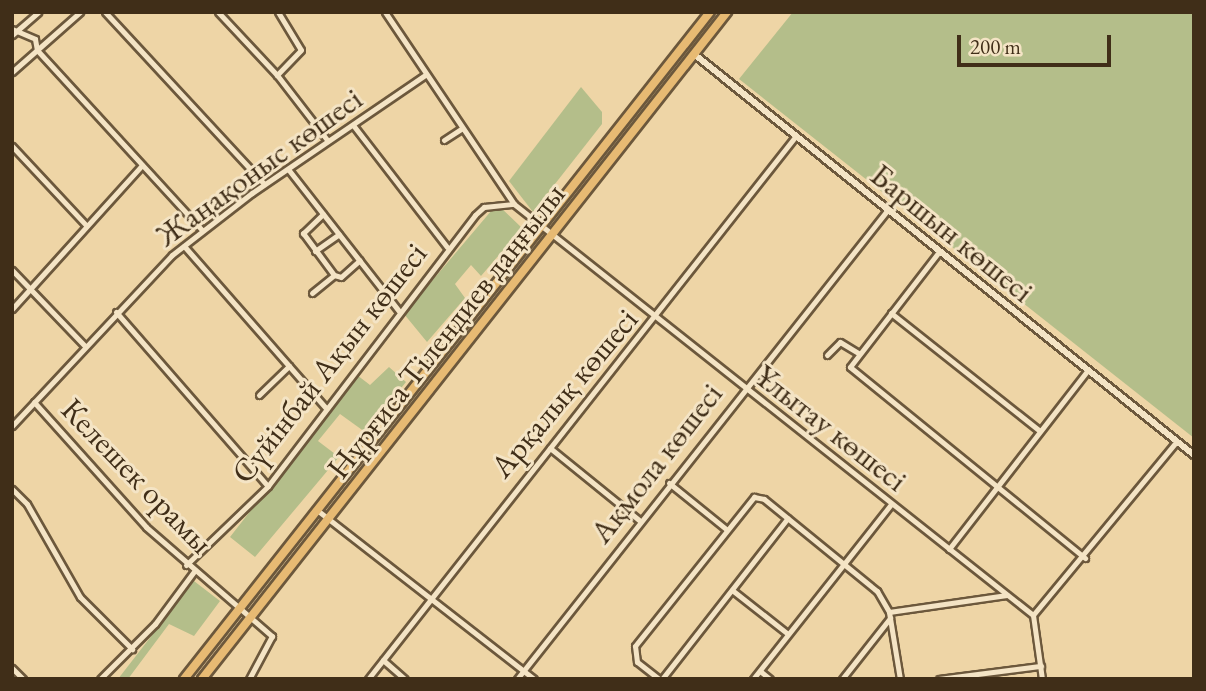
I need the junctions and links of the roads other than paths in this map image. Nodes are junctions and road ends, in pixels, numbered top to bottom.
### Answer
1 (38, 12) edge
2 (80, 12) edge
3 (105, 12) edge
4 (218, 12) edge
5 (278, 12) edge
6 (385, 12) edge
7 (710, 12) edge
8 (727, 12) edge
9 (13, 32) edge
10 (684, 45) junction
11 (37, 50) junction
12 (694, 54) junction
13 (12, 72) edge
14 (277, 75) junction
15 (425, 75) junction
16 (353, 125) junction
17 (461, 129) junction
18 (795, 137) junction
19 (444, 140) dead end
20 (328, 141) junction
21 (12, 146) edge
22 (142, 165) junction
23 (288, 169) junction
24 (264, 184) junction
25 (514, 204) junction
26 (886, 212) junction
27 (323, 214) junction
28 (86, 225) junction
29 (542, 225) junction
30 (202, 230) junction
31 (554, 233) junction
32 (339, 234) junction
33 (184, 246) junction
34 (447, 247) junction
35 (315, 251) junction
36 (937, 253) junction
37 (360, 260) junction
38 (12, 270) edge
39 (334, 275) junction
40 (29, 290) junction
41 (312, 293) dead end
42 (12, 309) edge
43 (399, 311) junction
44 (116, 312) junction
45 (891, 313) junction
46 (657, 316) junction
47 (85, 346) junction
48 (858, 353) junction
49 (827, 355) dead end
50 (289, 366) junction
51 (1087, 371) junction
52 (743, 388) junction
53 (260, 395) dead end
54 (34, 402) junction
55 (325, 407) junction
56 (12, 426) edge
57 (1040, 431) junction
58 (1176, 442) junction
59 (550, 448) junction
60 (1194, 455) edge
61 (669, 483) junction
62 (268, 486) junction
63 (12, 489) edge
64 (996, 489) junction
65 (891, 504) junction
66 (317, 510) junction
67 (788, 518) junction
68 (329, 519) junction
69 (640, 521) junction
70 (726, 528) junction
71 (949, 550) junction
72 (1085, 558) junction
73 (843, 563) junction
74 (186, 565) junction
75 (195, 570) junction
76 (732, 590) junction
77 (1007, 595) junction
78 (433, 599) junction
79 (239, 609) junction
80 (890, 615) junction
81 (1033, 615) junction
82 (250, 617) junction
83 (788, 634) junction
84 (132, 649) junction
85 (383, 660) junction
86 (1041, 666) junction
87 (12, 667) edge
88 (523, 670) junction
89 (760, 671) junction
90 (23, 679) edge
91 (100, 679) edge
92 (184, 679) edge
93 (202, 679) edge
94 (249, 679) edge
95 (368, 679) edge
96 (405, 679) edge
97 (517, 679) edge
98 (534, 679) edge
99 (660, 679) edge
100 (753, 679) edge
101 (770, 679) edge
102 (842, 679) edge
103 (900, 679) edge
104 (939, 679) edge
105 (1042, 679) edge

1 - 9 street
2 - 11 street
3 - 24 street
4 - 14 street
5 - 14 street
6 - 15 street, Ұлытау көшесі
7 - 10 main road, Нұрғиса Тілендиев даңғылы
8 - 12 main road, Нұрғиса Тілендиев даңғылы
9 - 11 street
10 - 12 street, Баршын көшесі
10 - 29 main road, Нұрғиса Тілендиев даңғылы
11 - 13 street
11 - 22 street
12 - 18 street, Баршын көшесі
12 - 31 main road, Нұрғиса Тілендиев даңғылы
14 - 20 street
15 - 16 street, Жаңақоныс көшесі
15 - 17 street, Ұлытау көшесі
16 - 20 street, Жаңақоныс көшесі
16 - 34 street
17 - 19 street
17 - 25 street, Ұлытау көшесі
18 - 26 street, Баршын көшесі
18 - 46 street, Арқалық көшесі
20 - 23 street, Жаңақоныс көшесі
21 - 28 street
22 - 28 street
22 - 30 street
23 - 24 street, Жаңақоныс көшесі
23 - 27 street
24 - 30 street, Жаңақоныс көшесі
25 - 29 street, Ұлытау көшесі
25 - 34 street, Сүйінбай Ақын көшесі
26 - 36 street, Баршын көшесі
26 - 52 street, Ақмола көшесі
27 - 32 street
27 - 35 street
28 - 40 street
29 - 31 street, Ұлытау көшесі
29 - 66 main road, Нұрғиса Тілендиев даңғылы
30 - 33 street, Жаңақоныс көшесі
31 - 46 street, Ұлытау көшесі
31 - 68 main road, Нұрғиса Тілендиев даңғылы
32 - 35 street
32 - 37 street
33 - 44 street, Жаңақоныс көшесі
33 - 50 street
34 - 43 street, Сүйінбай Ақын көшесі
35 - 39 street
36 - 45 street
36 - 51 street, Баршын көшесі
37 - 39 street
37 - 43 street
38 - 40 street
39 - 41 street
40 - 42 street
40 - 47 street
43 - 55 street, Сүйінбай Ақын көшесі
44 - 47 street, Жаңақоныс көшесі
44 - 62 street
45 - 48 street
45 - 57 street
46 - 52 street, Ұлытау көшесі
46 - 59 street, Арқалық көшесі
47 - 54 street, Жаңақоныс көшесі
48 - 49 street
48 - 64 street
50 - 53 street
50 - 55 street
51 - 57 street
51 - 58 street, Баршын көшесі
52 - 61 street, Ақмола көшесі
52 - 65 street, Ұлытау көшесі
54 - 56 street, Жаңақоныс көшесі
54 - 74 street, Келешек орамы
55 - 62 street, Сүйінбай Ақын көшесі
57 - 64 street
58 - 60 street, Баршын көшесі
58 - 72 street
59 - 69 street
59 - 78 street, Арқалық көшесі
61 - 69 street, Ақмола көшесі
61 - 70 street
62 - 74 street, Сүйінбай Ақын көшесі
63 - 84 street
64 - 71 street
64 - 72 street
65 - 71 street, Ұлытау көшесі
65 - 73 street
66 - 68 street
66 - 79 main road, Нұрғиса Тілендиев даңғылы
67 - 70 street
67 - 73 street
67 - 76 street
68 - 78 street
68 - 82 main road, Нұрғиса Тілендиев даңғылы
69 - 88 street, Ақмола көшесі
70 - 99 street
71 - 77 street, Ұлытау көшесі
72 - 81 street
73 - 80 street
73 - 83 street
74 - 75 street, Келешек орамы
75 - 79 street, Келешек орамы
75 - 84 street
76 - 83 street
76 - 99 street
77 - 80 street
77 - 81 street, Ұлытау көшесі
78 - 85 street, Арқалық көшесі
78 - 88 street
79 - 82 street, Келешек орамы
79 - 92 main road, Нұрғиса Тілендиев даңғылы
80 - 102 street
80 - 103 street
81 - 86 street
82 - 93 main road, Нұрғиса Тілендиев даңғылы
82 - 94 street, Келешек орамы
83 - 89 street
84 - 91 street
85 - 95 street, Арқалық көшесі
85 - 96 street
86 - 104 street
86 - 105 street
87 - 90 street
88 - 97 street, Ақмола көшесі
88 - 98 street
89 - 100 street
89 - 101 street

